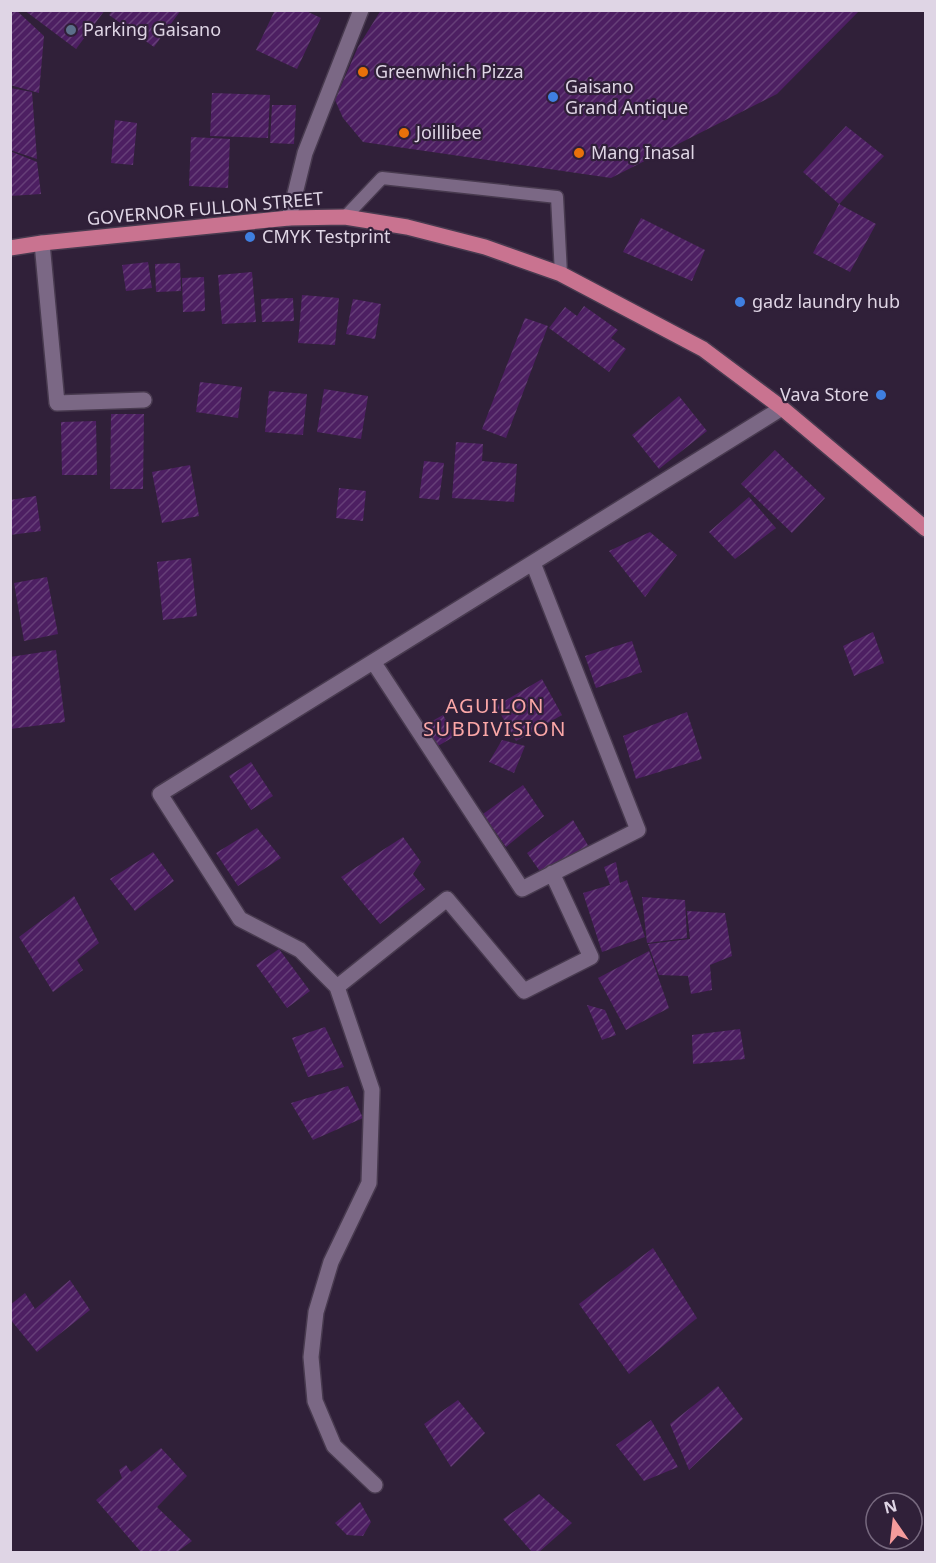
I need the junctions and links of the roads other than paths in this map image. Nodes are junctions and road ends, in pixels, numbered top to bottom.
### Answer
1 (361, 10) edge
2 (345, 217) junction
3 (289, 218) junction
4 (42, 243) junction
5 (10, 248) edge
6 (561, 274) junction
7 (144, 400) dead end
8 (782, 408) junction
9 (926, 529) edge
10 (533, 563) junction
11 (374, 663) junction
12 (552, 873) junction
13 (337, 987) junction
14 (375, 1485) dead end

1 - 3 street
2 - 3 main road, GOVERNOR FULLON STREET
2 - 6 main road, GOVERNOR FULLON STREET
2 - 6 lane
3 - 4 main road, GOVERNOR FULLON STREET
4 - 5 main road, GOVERNOR FULLON STREET
4 - 7 street
6 - 8 main road, GOVERNOR FULLON STREET
8 - 9 main road, GOVERNOR FULLON STREET
8 - 10 street
10 - 11 street
10 - 12 street
11 - 12 street
11 - 13 street
12 - 13 street
13 - 14 street

